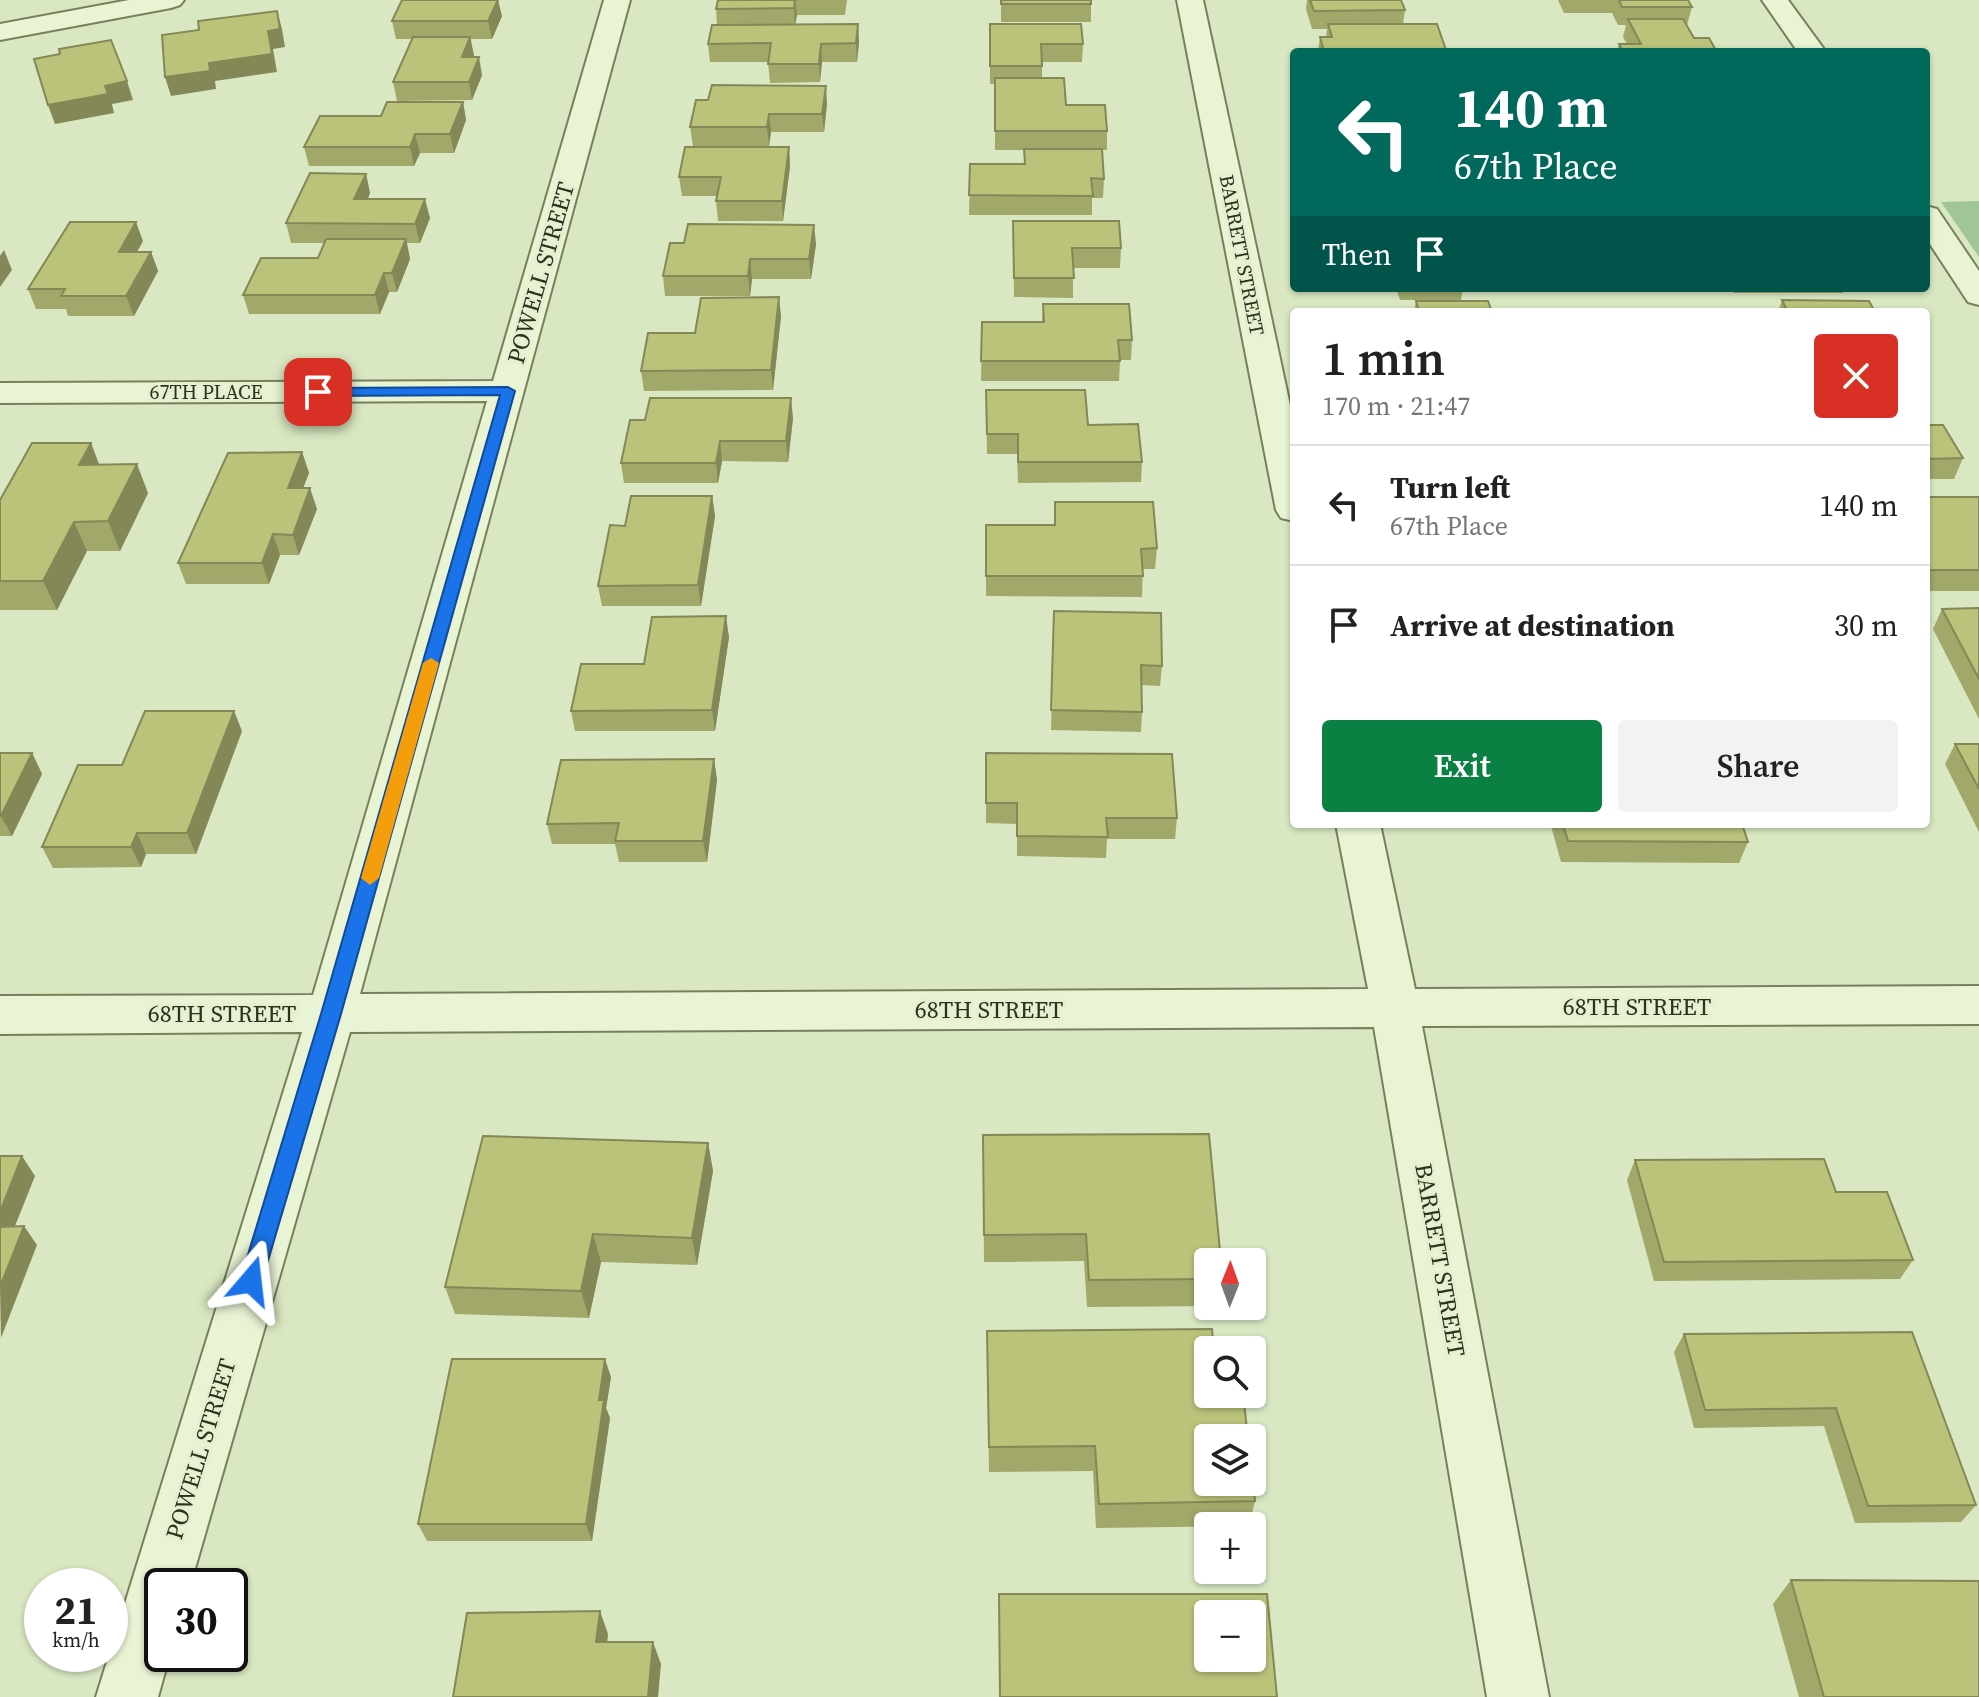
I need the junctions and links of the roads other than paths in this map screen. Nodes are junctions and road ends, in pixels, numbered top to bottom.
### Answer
1 (171, 0) edge
2 (617, 0) edge
3 (1190, 0) edge
4 (1775, 0) edge
5 (0, 32) edge
6 (1809, 48) edge
7 (1930, 221) edge
8 (1979, 295) edge
9 (508, 391) junction
10 (0, 393) edge
11 (1290, 490) edge
12 (1359, 828) edge
13 (1979, 1005) edge
14 (1395, 1008) junction
15 (331, 1014) junction
16 (0, 1015) edge
17 (127, 1697) edge
18 (1518, 1697) edge

1 - 5 street
2 - 9 street, POWELL STREET
3 - 11 street, BARRETT STREET
4 - 6 street
7 - 8 street
9 - 10 street, 67TH PLACE
9 - 15 street, POWELL STREET
12 - 14 street, BARRETT STREET
13 - 14 street, 68TH STREET
14 - 15 street, 68TH STREET
14 - 18 street, BARRETT STREET
15 - 16 street, 68TH STREET
15 - 17 street, POWELL STREET

